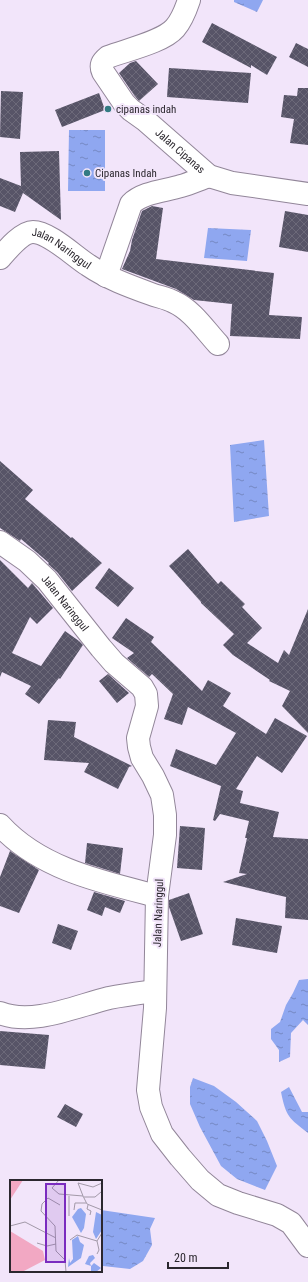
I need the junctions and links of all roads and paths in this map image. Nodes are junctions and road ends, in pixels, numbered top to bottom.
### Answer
1 (190, 0) edge
2 (208, 176) junction
3 (308, 194) edge
4 (0, 258) edge
5 (106, 276) junction
6 (218, 344) dead end
7 (0, 542) edge
8 (0, 825) edge
9 (157, 896) junction
10 (155, 991) junction
11 (0, 1013) edge
12 (308, 1246) edge

1 - 2 street, Jalan Cipanas
2 - 3 street, Jalan Cipanas
2 - 5 street
4 - 5 street, Jalan Naringgul
5 - 6 street, Jalan Naringgul
7 - 9 street, Jalan Naringgul
8 - 9 street
9 - 10 street, Jalan Naringgul
10 - 11 street
10 - 12 street, Jalan Naringgul

